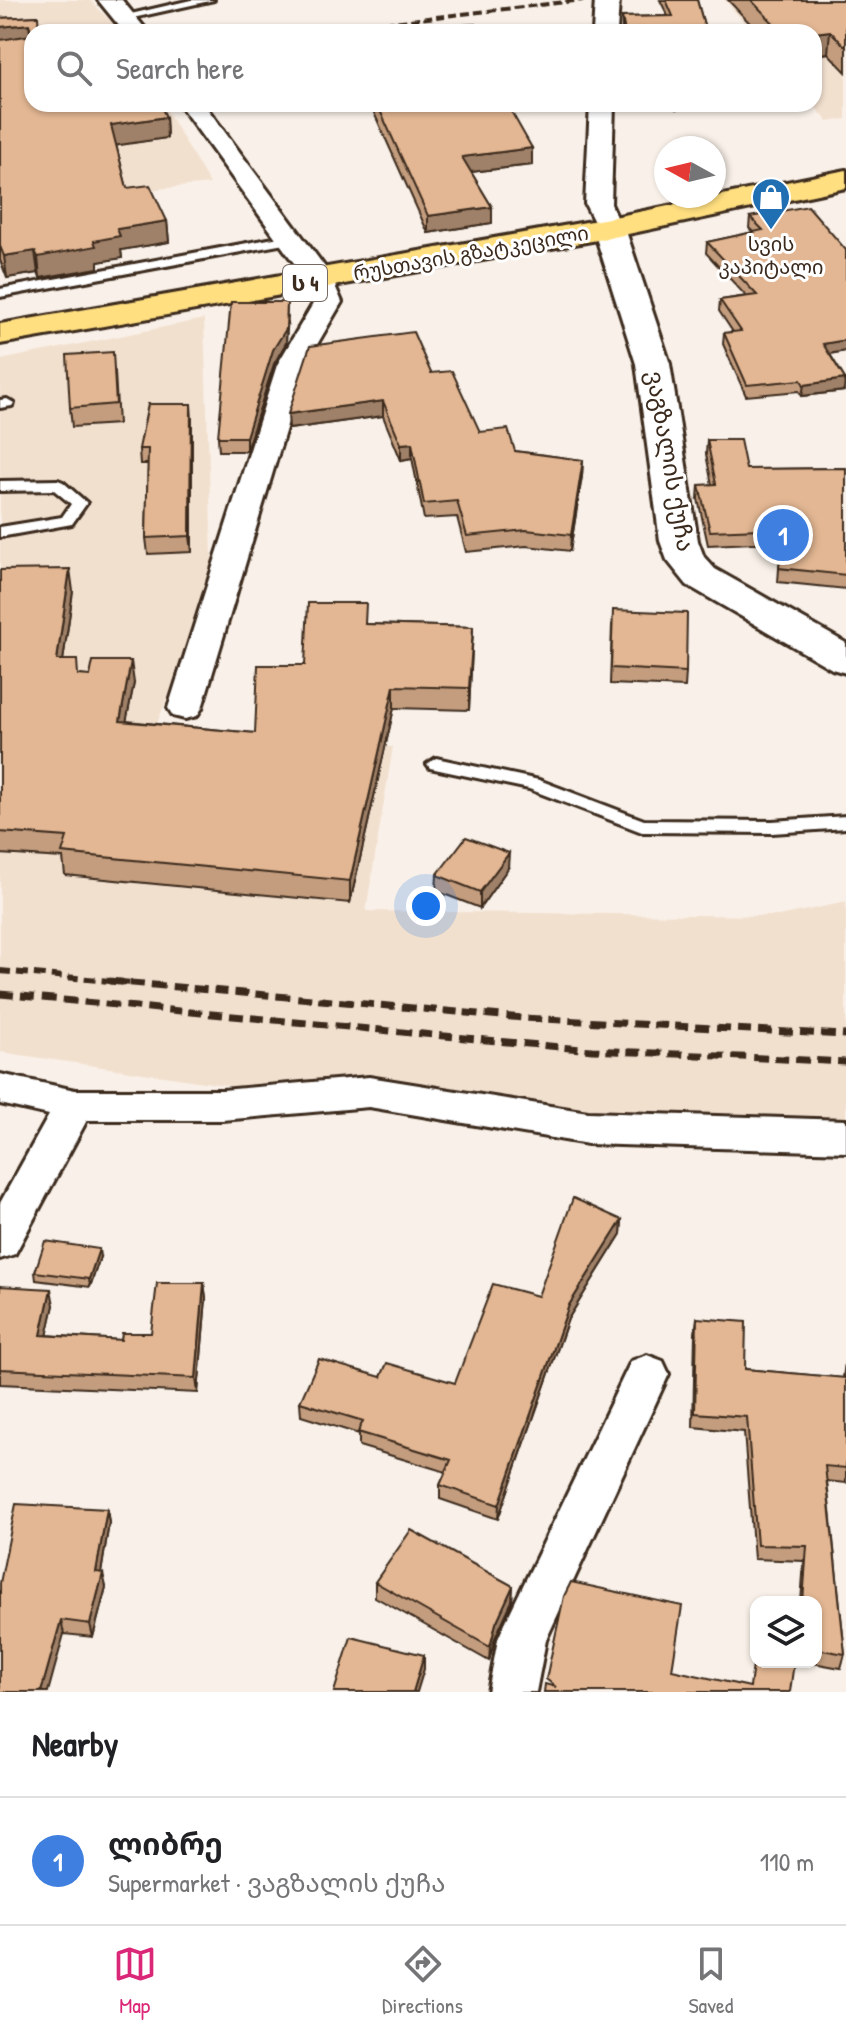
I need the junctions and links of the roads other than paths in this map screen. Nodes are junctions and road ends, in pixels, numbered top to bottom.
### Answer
1 (208, 0) edge
2 (607, 0) edge
3 (123, 16) edge
4 (606, 24) edge
5 (197, 112) edge
6 (602, 112) edge
7 (846, 179) edge
8 (609, 228) junction
9 (290, 239) junction
10 (320, 280) junction
11 (0, 293) edge
12 (0, 334) edge
13 (0, 486) edge
14 (0, 532) edge
15 (842, 653) edge
16 (185, 708) dead end
17 (436, 764) dead end
18 (846, 822) edge
19 (0, 1089) edge
20 (75, 1105) junction
21 (846, 1136) edge
22 (0, 1242) edge
23 (647, 1374) dead end
24 (512, 1692) edge

1 - 3 lane
2 - 4 street
5 - 9 street
6 - 8 street
7 - 8 highway, რუსთავის გზატკეცილი / ს 4
8 - 10 highway, რუსთავის გზატკეცილი / ს 4
8 - 15 street, ვაგზალის ქუჩა
9 - 10 street
9 - 11 lane
10 - 12 highway, რუსთავის გზატკეცილი / ს 4
10 - 16 street
13 - 14 lane
17 - 18 lane
19 - 20 street
20 - 21 street
20 - 22 street
23 - 24 street

